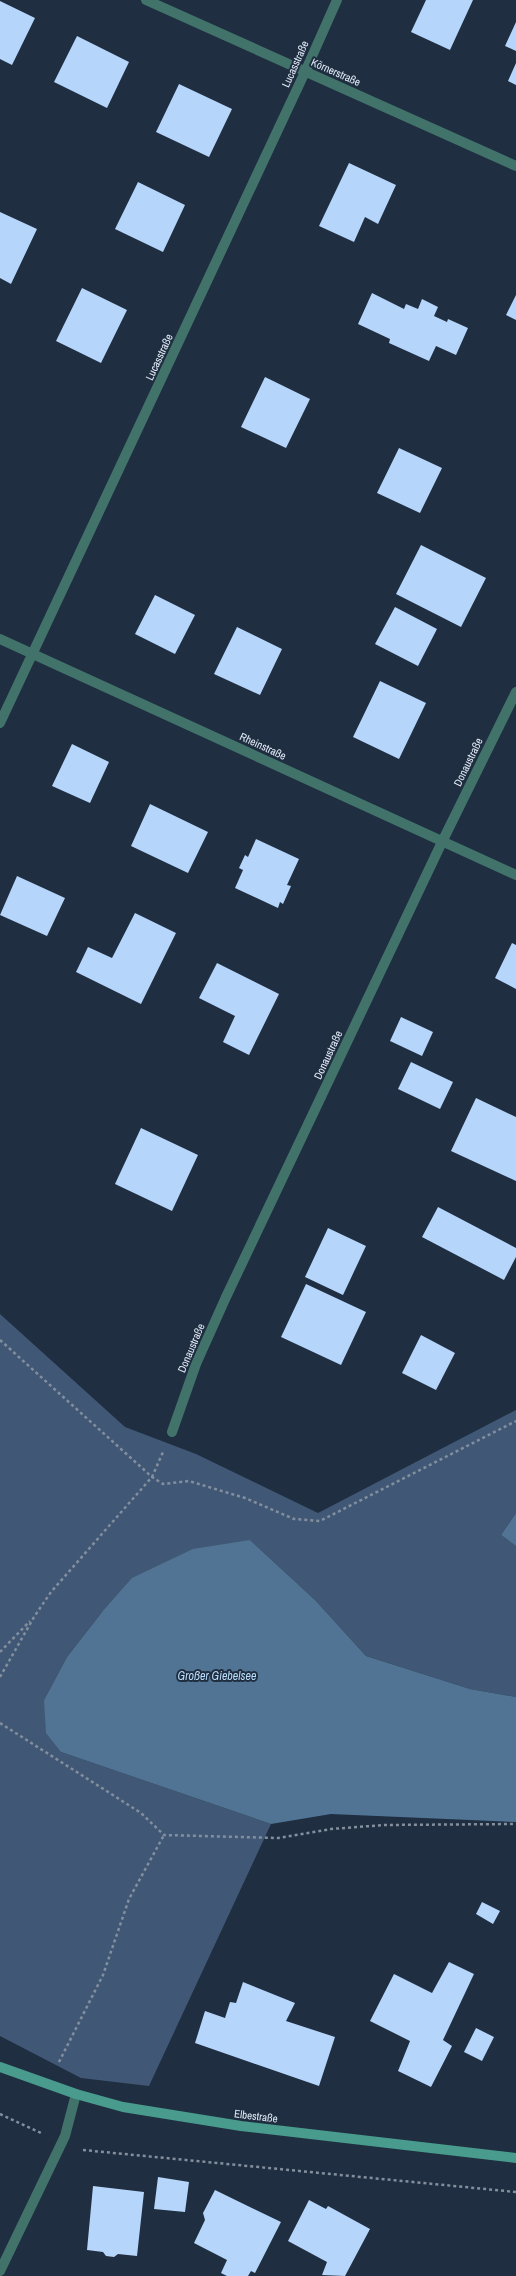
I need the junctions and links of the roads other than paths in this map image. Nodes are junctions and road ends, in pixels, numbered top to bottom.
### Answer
1 (146, 0) edge
2 (337, 0) edge
3 (305, 72) junction
4 (516, 166) edge
5 (0, 639) edge
6 (33, 654) junction
7 (516, 692) edge
8 (0, 723) edge
9 (442, 842) junction
10 (516, 875) edge
11 (172, 1432) dead end
12 (0, 2067) edge
13 (76, 2094) junction
14 (516, 2158) edge
15 (0, 2271) edge

1 - 3 street, Körnerstraße
2 - 3 street, Lucasstraße
3 - 4 street, Körnerstraße
3 - 6 street, Lucasstraße
5 - 6 street, Rheinstraße
6 - 8 street, Lucasstraße
6 - 9 street, Rheinstraße
7 - 9 street, Donaustraße
9 - 10 street, Rheinstraße
9 - 11 street, Donaustraße
12 - 13 street, Elbestraße
13 - 14 street, Elbestraße
13 - 15 street

